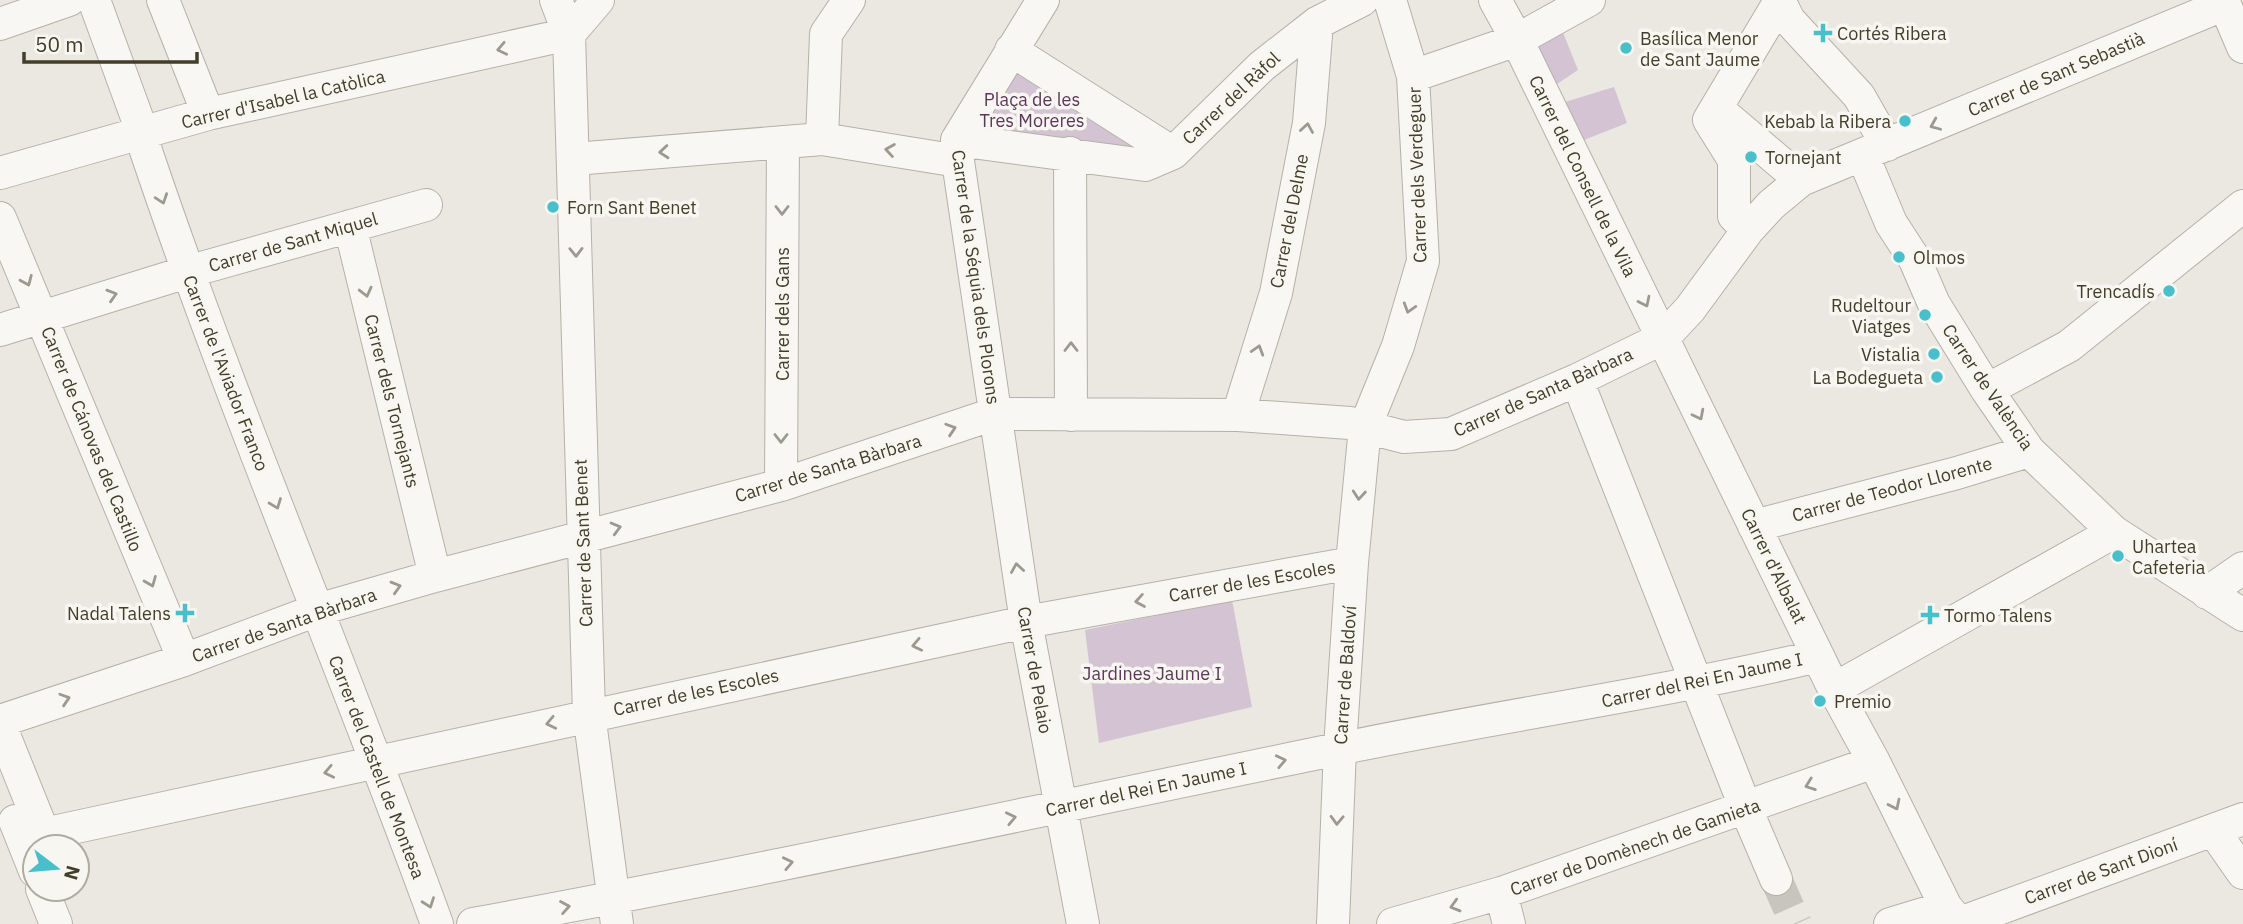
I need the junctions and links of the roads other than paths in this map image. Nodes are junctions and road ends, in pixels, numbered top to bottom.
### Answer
1 (69, 0) edge
2 (94, 0) edge
3 (163, 0) edge
4 (556, 0) edge
5 (598, 0) edge
6 (849, 0) edge
7 (1042, 0) edge
8 (1362, 0) edge
9 (1390, 0) edge
10 (1495, 0) edge
11 (1589, 0) edge
12 (1780, 1) edge
13 (2224, 2) edge
14 (1317, 23) junction
15 (0, 24) edge
16 (569, 34) junction
17 (1517, 40) junction
18 (2243, 47) edge
19 (1012, 50) junction
20 (1413, 76) junction
21 (1716, 108) junction
22 (208, 114) junction
23 (143, 134) junction
24 (822, 139) junction
25 (783, 142) junction
26 (957, 150) junction
27 (1875, 150) junction
28 (1070, 153) junction
29 (1173, 153) junction
30 (574, 159) junction
31 (0, 173) edge
32 (1801, 180) junction
33 (426, 205) dead end
34 (2243, 206) edge
35 (0, 218) edge
36 (350, 226) junction
37 (1748, 230) junction
38 (187, 272) junction
39 (42, 317) junction
40 (0, 330) edge
41 (1666, 346) junction
42 (1577, 380) junction
43 (1987, 390) junction
44 (994, 414) junction
45 (1071, 415) junction
46 (1238, 415) junction
47 (1365, 427) junction
48 (2029, 451) junction
49 (781, 485) junction
50 (1754, 526) junction
51 (2114, 532) junction
52 (583, 537) junction
53 (1352, 563) junction
54 (2243, 568) edge
55 (435, 576) junction
56 (2207, 593) junction
57 (317, 611) junction
58 (2243, 615) edge
59 (1026, 622) junction
60 (1818, 656) junction
61 (184, 660) junction
62 (1696, 683) junction
63 (1834, 689) junction
64 (589, 715) junction
65 (0, 723) edge
66 (1340, 748) junction
67 (378, 761) junction
68 (1874, 762) junction
69 (0, 784) edge
70 (1060, 808) junction
71 (1746, 809) junction
72 (2243, 819) edge
73 (2213, 830) junction
74 (43, 833) edge
75 (79, 833) edge
76 (21, 836) edge
77 (2243, 873) edge
78 (1776, 878) tunnel mouth
79 (1501, 892) junction
80 (48, 903) edge
81 (71, 903) edge
82 (615, 911) edge
83 (1955, 918) edge
84 (56, 924) edge
85 (79, 924) edge
86 (437, 924) edge
87 (473, 924) edge
88 (1083, 924) edge
89 (1333, 924) edge
90 (1393, 924) edge
91 (1509, 924) edge
92 (1890, 924) edge

1 - 15 street
2 - 23 street, Carrer de l'Aviador Franco
3 - 22 street
4 - 16 street, Carrer de Sant Benet
5 - 16 street
6 - 24 street
7 - 19 street
8 - 14 street, Carrer del Ràfol
9 - 20 street, Carrer dels Verdeguer
10 - 17 street, Carrer del Consell de la Vila
11 - 17 street
12 - 21 street
12 - 27 street, Carrer de València
13 - 18 street
13 -> 27 street, Carrer de Sant Sebastià
14 - 29 street, Carrer del Ràfol
46 -> 14 street, Carrer del Delme
16 -> 22 street, Carrer d'Isabel la Catòlica
16 - 30 street, Carrer de Sant Benet
17 - 20 street
17 -> 41 street, Carrer del Consell de la Vila
19 - 26 street
19 - 29 street
20 -> 47 street, Carrer dels Verdeguer
21 - 32 street
21 - 37 street
22 - 23 street, Carrer d'Isabel la Catòlica
23 - 31 street, Carrer d'Isabel la Catòlica
23 -> 38 street, Carrer de l'Aviador Franco
24 - 25 street
26 -> 24 street
25 -> 30 street
25 -> 49 street, Carrer dels Gans
26 - 28 street
26 - 44 street, Carrer de la Séquia dels Plorons
27 - 32 street, Carrer de Sant Sebastià
27 - 43 street, Carrer de València
28 - 29 street
45 -> 28 street
30 -> 52 street, Carrer de Sant Benet
32 - 37 street, Carrer de Sant Sebastià
33 - 36 street, Carrer de Sant Miquel
34 - 43 street
35 -> 39 street, Carrer de Cánovas del Castillo
36 - 38 street, Carrer de Sant Miquel
36 -> 55 street, Carrer dels Tornejants
37 - 41 street, Carrer de Sant Sebastià
39 -> 38 street, Carrer de Sant Miquel
38 -> 57 street, Carrer de l'Aviador Franco
39 - 40 street, Carrer de Sant Miquel
39 -> 61 street, Carrer de Cánovas del Castillo
41 - 42 street, Carrer de Santa Bàrbara
41 -> 50 street, Carrer d'Albalat
42 - 47 street, Carrer de Santa Bàrbara
42 - 62 street
43 - 48 street, Carrer de València
44 - 45 street, Carrer de Santa Bàrbara
49 -> 44 street, Carrer de Santa Bàrbara
59 -> 44 street, Carrer de Pelaio
45 - 46 street, Carrer de Santa Bàrbara
46 - 47 street, Carrer de Santa Bàrbara
47 -> 53 street, Carrer de Baldoví
48 - 50 street, Carrer de Teodor Llorente
48 - 51 street, Carrer de València
52 -> 49 street, Carrer de Santa Bàrbara
50 - 60 street, Carrer d'Albalat
51 - 56 street, Carrer de València
51 - 63 street
52 - 55 street, Carrer de Santa Bàrbara
52 - 64 street, Carrer de Sant Benet
53 -> 59 street, Carrer de les Escoles
53 - 66 street, Carrer de Baldoví
54 - 56 street
57 -> 55 street, Carrer de Santa Bàrbara
56 - 58 street, Carrer de València
57 - 61 street, Carrer de Santa Bàrbara
57 - 67 street, Carrer del Castell de Montesa
59 -> 64 street, Carrer de les Escoles
59 - 70 street, Carrer de Pelaio
60 - 62 street, Carrer del Rei En Jaume I
60 - 63 street, Carrer d'Albalat
65 -> 61 street, Carrer de Santa Bàrbara
62 - 66 street, Carrer del Rei En Jaume I
62 - 71 street
63 - 68 street, Carrer d'Albalat
64 -> 67 street, Carrer de les Escoles
64 - 82 street, Carrer de Sant Benet
65 - 74 street
70 -> 66 street, Carrer del Rei En Jaume I
66 -> 89 street, Carrer de Baldoví
67 -> 75 street, Carrer de les Escoles
67 -> 86 street, Carrer del Castell de Montesa
68 -> 71 street, Carrer de Domènech de Gamieta
68 -> 83 street, Carrer d'Albalat
69 - 76 street
82 -> 70 street, Carrer del Rei En Jaume I
70 - 88 street, Carrer de Pelaio
71 - 78 street
71 - 79 street, Carrer de Domènech de Gamieta
72 - 73 street, Carrer de Sant Dioní
73 - 77 street
73 - 83 street, Carrer de Sant Dioní
79 -> 90 street, Carrer de Domènech de Gamieta
79 - 91 street
80 - 84 street
81 - 85 street
87 -> 82 street, Carrer del Rei En Jaume I
83 - 92 street, Carrer de Sant Dioní

